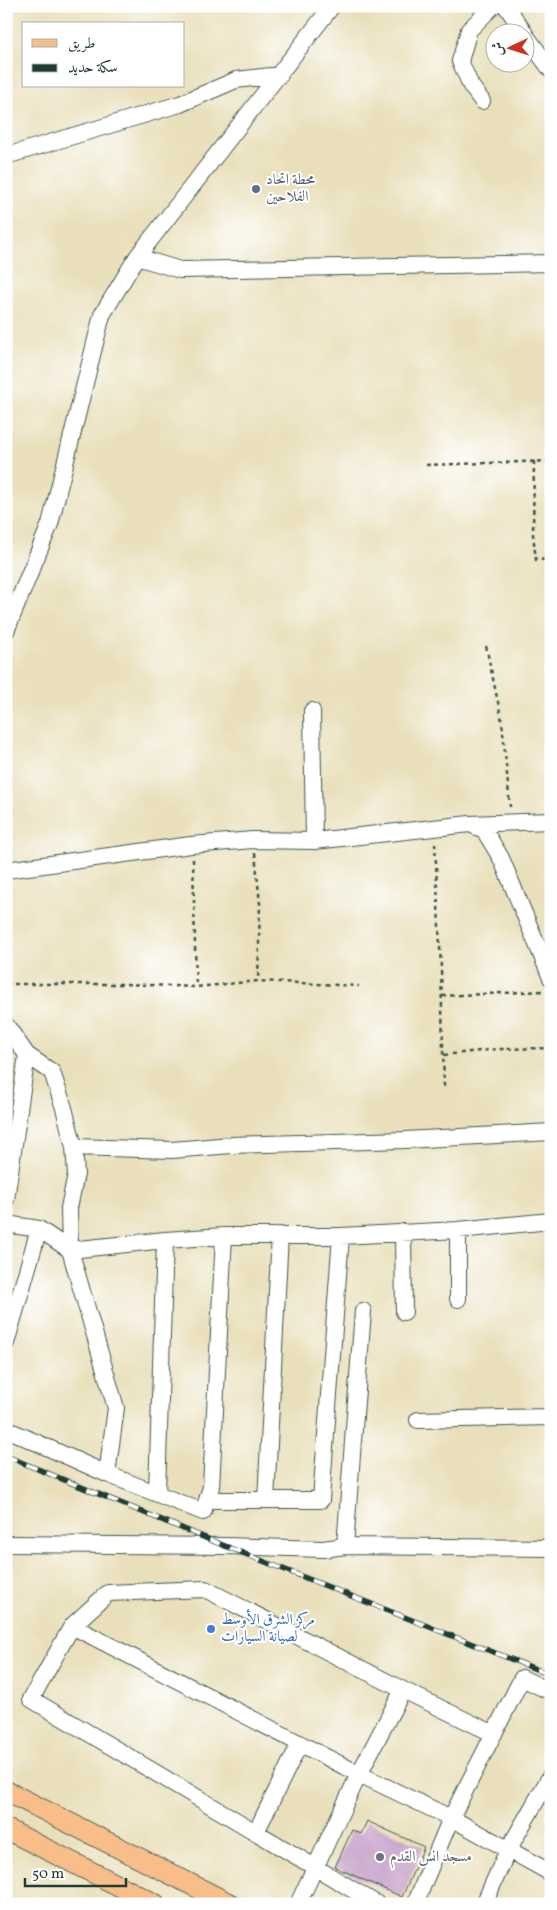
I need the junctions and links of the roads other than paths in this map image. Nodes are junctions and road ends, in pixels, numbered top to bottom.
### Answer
1 (332, 6) edge
2 (493, 6) edge
3 (506, 6) edge
4 (517, 22) edge
5 (534, 47) edge
6 (551, 70) edge
7 (280, 75) junction
8 (482, 101) dead end
9 (6, 156) edge
10 (137, 257) junction
11 (551, 263) edge
12 (6, 631) edge
13 (312, 711) dead end
14 (551, 821) edge
15 (470, 824) junction
16 (314, 841) junction
17 (6, 870) edge
18 (549, 984) edge
19 (6, 1025) edge
20 (28, 1055) junction
21 (551, 1132) edge
22 (74, 1147) junction
23 (6, 1199) edge
24 (551, 1220) edge
25 (6, 1224) edge
26 (39, 1229) junction
27 (458, 1230) junction
28 (403, 1232) junction
29 (280, 1235) junction
30 (224, 1236) junction
31 (341, 1236) junction
32 (165, 1240) junction
33 (70, 1250) junction
34 (458, 1299) dead end
35 (363, 1311) dead end
36 (404, 1312) dead end
37 (6, 1343) edge
38 (551, 1417) edge
39 (418, 1420) dead end
40 (6, 1429) edge
41 (107, 1474) junction
42 (157, 1493) junction
43 (207, 1500) junction
44 (266, 1500) junction
45 (6, 1544) edge
46 (345, 1546) junction
47 (551, 1548) edge
48 (72, 1626) junction
49 (403, 1690) junction
50 (551, 1692) edge
51 (494, 1734) junction
52 (300, 1744) junction
53 (359, 1774) junction
54 (550, 1777) edge
55 (6, 1791) edge
56 (451, 1818) junction
57 (6, 1829) edge
58 (256, 1832) junction
59 (508, 1850) junction
60 (315, 1867) junction
61 (551, 1873) edge
62 (155, 1904) edge
63 (230, 1904) edge
64 (298, 1904) edge
65 (377, 1904) edge
66 (415, 1904) edge
67 (484, 1904) edge

1 - 7 street
2 - 8 street
3 - 4 street
5 - 6 street
7 - 9 street
7 - 10 street
10 - 11 street
10 - 12 street
13 - 16 street
14 - 15 street
15 - 16 street
15 - 18 street
16 - 17 street
19 - 20 street
20 - 22 street
20 - 23 street
21 - 22 street
22 - 33 street
24 - 27 street
25 - 26 street
26 - 33 street
26 - 37 street
27 - 28 street
27 - 34 street
28 - 31 street
28 - 36 street
29 - 30 street
29 - 31 street
29 - 44 street
30 - 32 street
30 - 43 street
31 - 44 street
32 - 33 street
32 - 42 street
33 - 41 street
35 - 46 street
38 - 39 street
40 - 41 street
41 - 42 street
42 - 43 street
43 - 44 street
45 - 46 street
46 - 47 street
48 - 49 street
48 - 52 street
48 - 58 street
49 - 51 street
49 - 53 street
50 - 51 street
51 - 56 street
52 - 53 street
52 - 58 street
53 - 56 street
53 - 60 street
54 - 59 street
55 - 63 main road
56 - 59 street
56 - 66 street
57 - 62 main road
58 - 60 street
59 - 61 street
59 - 67 street
60 - 64 street
60 - 65 street

